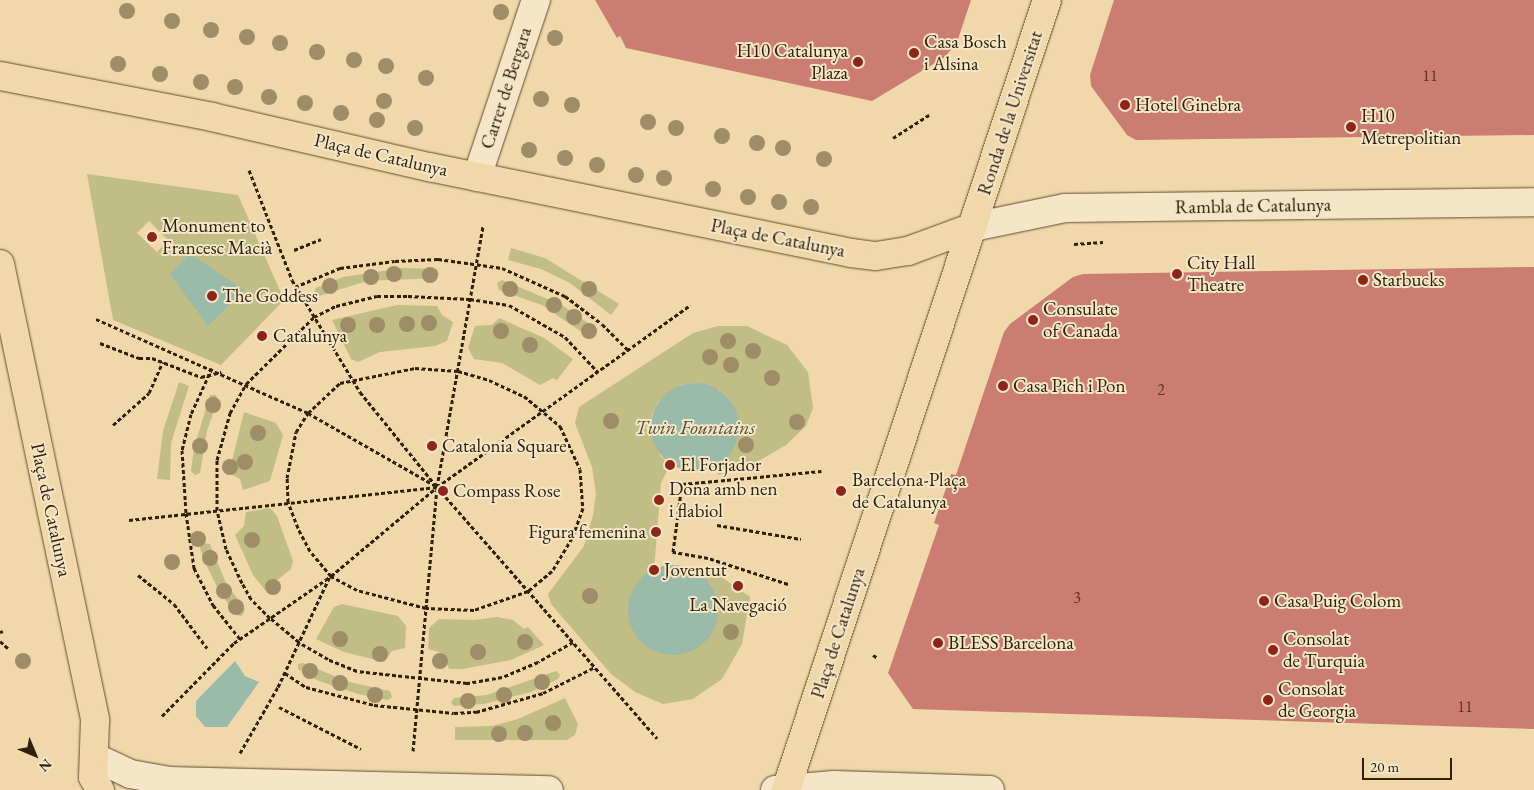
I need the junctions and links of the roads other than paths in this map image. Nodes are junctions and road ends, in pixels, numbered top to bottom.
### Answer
1 (536, 0) edge
2 (1047, 0) edge
3 (0, 76) edge
4 (477, 177) junction
5 (1534, 202) edge
6 (973, 227) junction
7 (0, 264) edge
8 (94, 778) edge
9 (549, 790) edge
10 (782, 790) edge
11 (990, 790) edge

1 - 4 street, Carrer de Bergara
2 - 6 main road, Ronda de la Universitat
3 - 4 main road, Plaça de Catalunya
4 - 6 main road, Plaça de Catalunya
5 - 6 street, Rambla de Catalunya
6 - 10 main road, Plaça de Catalunya
7 - 8 main road, Plaça de Catalunya
8 - 9 street, Plaça de Catalunya
10 - 11 street

